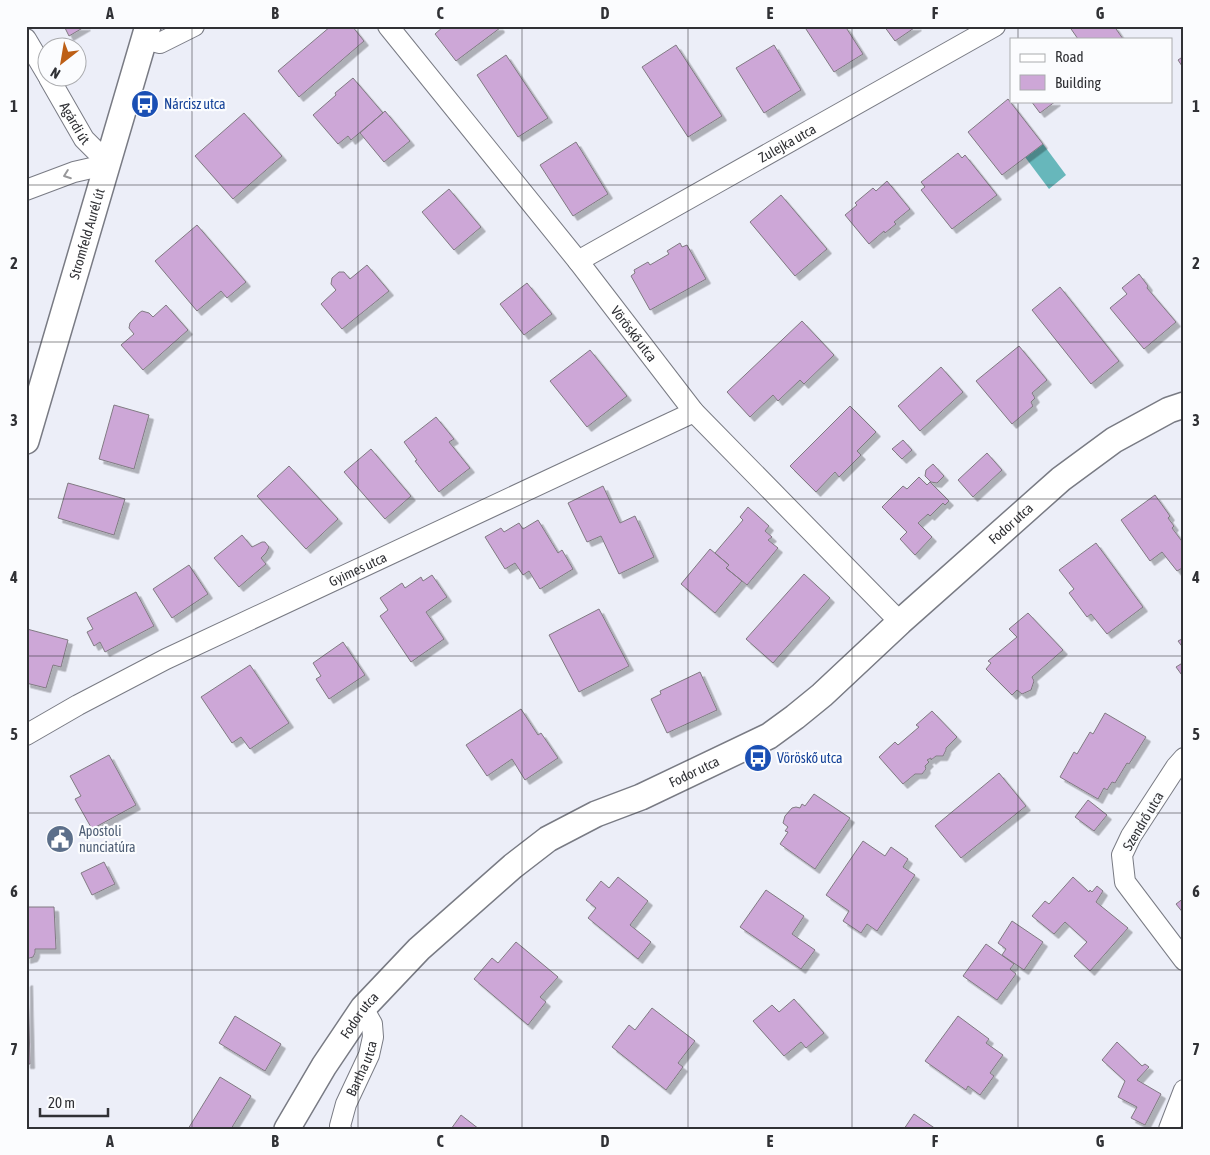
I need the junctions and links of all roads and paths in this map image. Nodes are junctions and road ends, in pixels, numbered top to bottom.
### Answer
1 (194, 26) edge
2 (388, 26) edge
3 (995, 26) edge
4 (146, 33) edge
5 (26, 39) edge
6 (38, 60) edge
7 (54, 88) edge
8 (109, 164) junction
9 (26, 190) edge
10 (578, 261) junction
11 (1184, 405) edge
12 (694, 412) junction
13 (26, 441) edge
14 (900, 622) junction
15 (26, 735) edge
16 (1184, 758) edge
17 (1184, 960) edge
18 (363, 1008) junction
19 (1184, 1090) edge
20 (287, 1129) edge
21 (342, 1129) edge
22 (1169, 1129) edge

1 - 4 street
2 - 10 street, Vöröskő utca
3 - 10 street, Zulejka utca
4 - 8 street, Stromfeld Aurél út
5 - 6 street, Agárdi út
7 - 8 street, Agárdi út
8 -> 9 street
8 - 13 street, Stromfeld Aurél út
10 - 12 street, Vöröskő utca
11 - 14 street, Fodor utca
12 - 14 street, Vöröskő utca
12 - 15 street, Gyimes utca
14 - 18 street, Fodor utca
16 - 17 street, Szendrő utca
18 - 20 street, Fodor utca
18 - 21 street, Bartha utca
19 - 22 street

